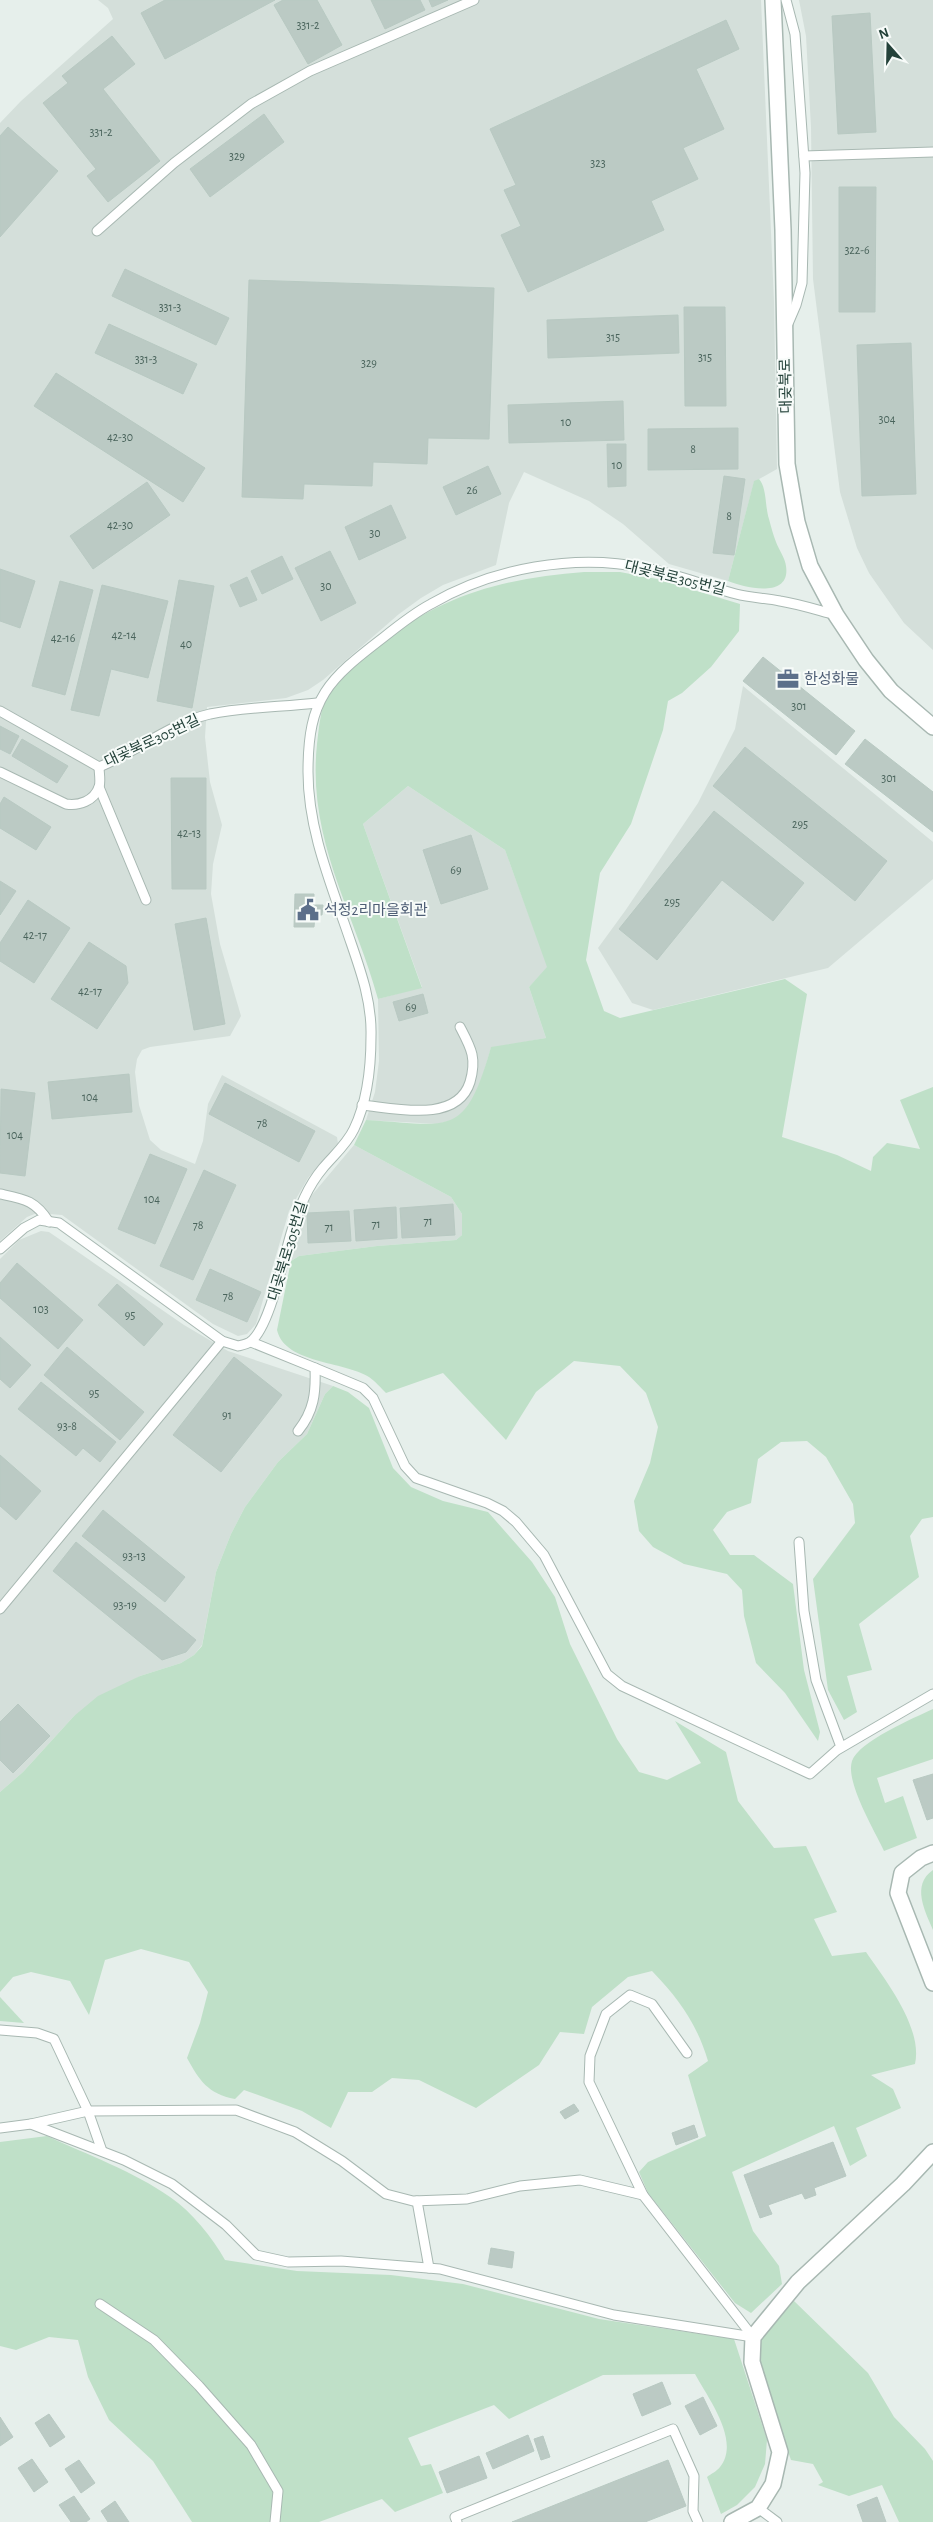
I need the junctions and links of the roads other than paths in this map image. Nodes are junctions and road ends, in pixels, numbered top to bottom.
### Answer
1 (474, 0) edge
2 (773, 0) edge
3 (786, 0) edge
4 (933, 152) edge
5 (804, 156) junction
6 (97, 231) dead end
7 (785, 331) junction
8 (836, 615) junction
9 (317, 703) junction
10 (0, 711) edge
11 (933, 726) edge
12 (99, 767) junction
13 (0, 772) edge
14 (99, 787) junction
15 (146, 900) dead end
16 (460, 1027) dead end
17 (362, 1105) junction
18 (0, 1194) edge
19 (49, 1222) junction
20 (0, 1249) edge
21 (222, 1341) junction
22 (250, 1342) junction
23 (315, 1368) junction
24 (298, 1431) dead end
25 (799, 1542) dead end
26 (0, 1609) edge
27 (933, 1694) edge
28 (841, 1747) junction
29 (933, 1853) edge
30 (933, 1983) edge
31 (0, 2030) edge
32 (687, 2053) dead end
33 (88, 2111) junction
34 (31, 2124) junction
35 (0, 2128) edge
36 (102, 2151) junction
37 (933, 2152) edge
38 (643, 2195) junction
39 (416, 2201) junction
40 (429, 2268) junction
41 (100, 2304) dead end
42 (753, 2337) junction
43 (758, 2508) junction
44 (275, 2522) edge
45 (457, 2522) edge
46 (698, 2522) edge
47 (732, 2522) edge
48 (777, 2522) edge

1 - 6 lane
2 - 7 street, 대곶북로
3 - 5 lane
4 - 5 lane
5 - 7 lane
7 - 8 street, 대곶북로
8 - 9 lane, 대곶북로305번길
8 - 11 street, 대곶북로
9 - 12 lane, 대곶북로305번길
9 - 17 lane, 대곶북로305번길
10 - 12 lane, 대곶북로305번길
12 - 14 lane
13 - 14 lane
14 - 15 lane
16 - 17 lane
17 - 22 lane, 대곶북로305번길
18 - 19 lane
19 - 20 lane
19 - 21 lane
21 - 22 lane
21 - 26 lane
22 - 23 lane
23 - 24 lane
23 - 28 lane
25 - 28 lane
27 - 28 lane
29 - 30 street
31 - 33 lane
32 - 38 lane
33 - 34 lane
33 - 36 lane
33 - 39 lane
34 - 35 lane
34 - 36 lane
36 - 40 lane
37 - 42 street
38 - 39 lane
38 - 42 lane
39 - 40 lane
40 - 42 lane
41 - 44 lane
42 - 43 street
43 - 47 street
43 - 48 lane
45 - 46 lane

